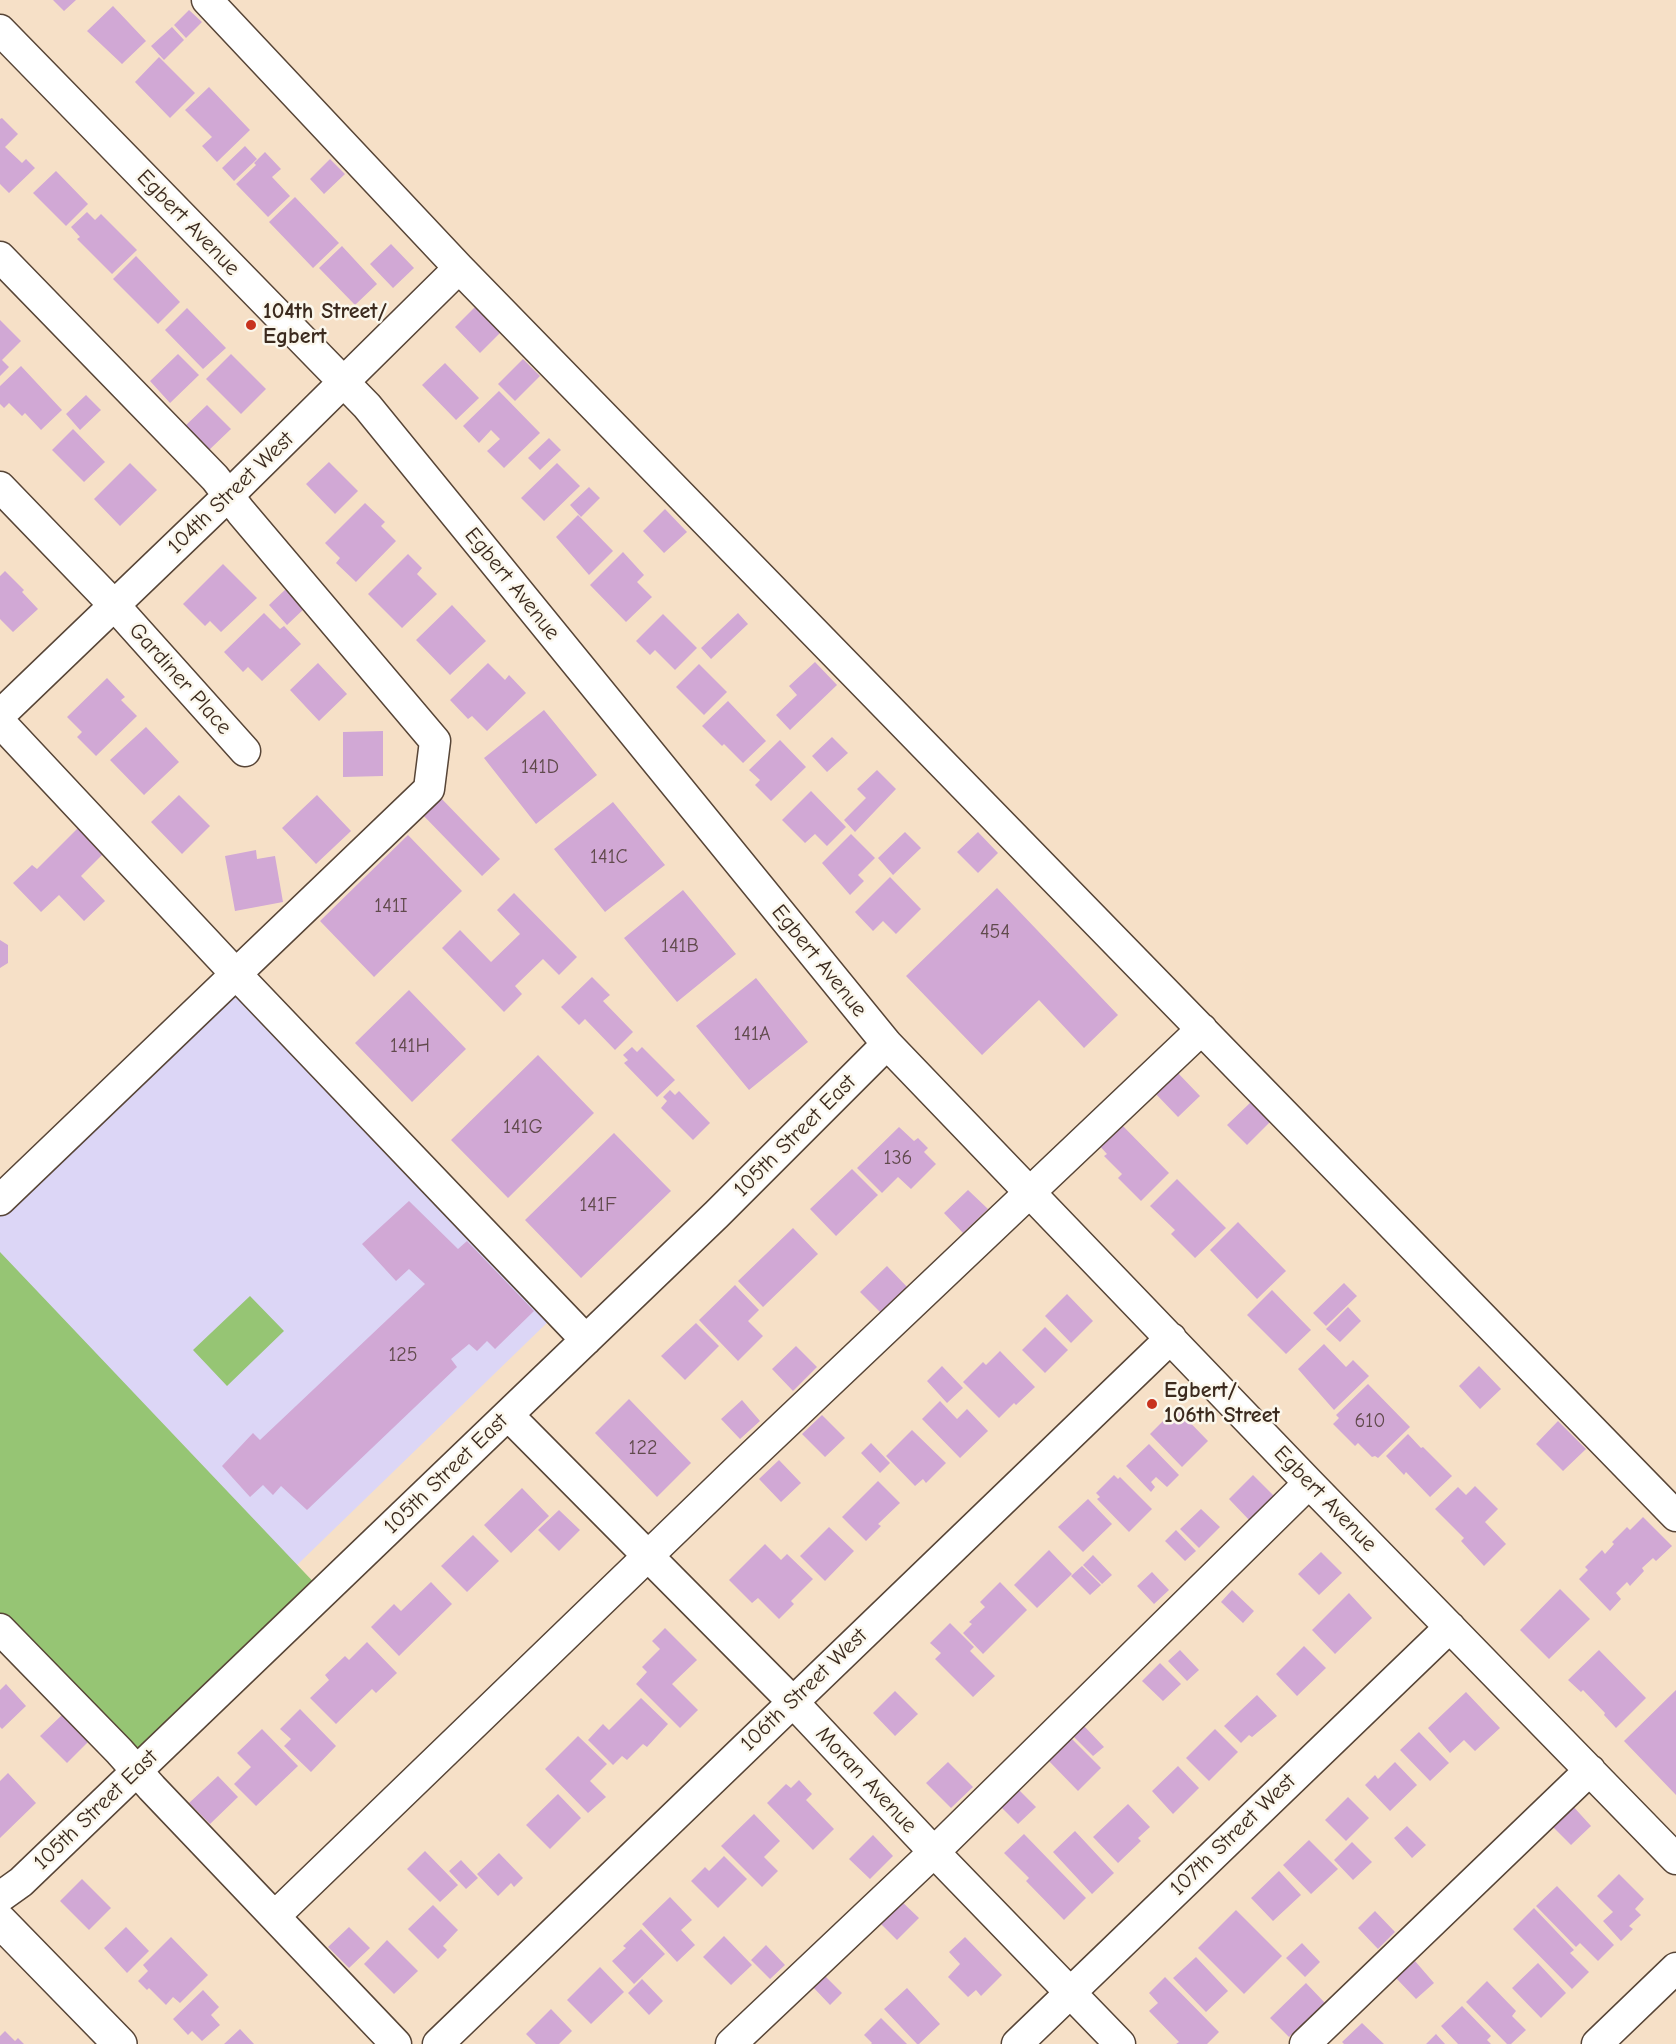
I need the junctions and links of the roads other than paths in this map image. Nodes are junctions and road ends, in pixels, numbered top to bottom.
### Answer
1 (207, 0) edge
2 (0, 30) edge
3 (0, 256) edge
4 (459, 268) junction
5 (344, 383) junction
6 (0, 487) edge
7 (229, 495) junction
8 (115, 606) junction
9 (0, 715) edge
10 (0, 722) edge
11 (245, 751) dead end
12 (235, 974) junction
13 (1202, 1029) junction
14 (887, 1044) junction
15 (1030, 1193) junction
16 (0, 1200) edge
17 (1171, 1338) junction
18 (586, 1340) junction
19 (508, 1415) junction
20 (1309, 1483) junction
21 (1676, 1516) edge
22 (650, 1556) junction
23 (1450, 1627) junction
24 (0, 1629) edge
25 (792, 1701) junction
26 (137, 1770) junction
27 (1590, 1770) junction
28 (933, 1852) junction
29 (1676, 1859) edge
30 (0, 1897) edge
31 (275, 1916) junction
32 (0, 1921) edge
33 (1676, 1968) edge
34 (1070, 1993) junction
35 (120, 2044) edge
36 (396, 2044) edge
37 (438, 2044) edge
38 (731, 2044) edge
39 (1017, 2044) edge
40 (1120, 2044) edge
41 (1305, 2044) edge
42 (1597, 2044) edge

1 - 4 street
2 - 5 street, Egbert Avenue
3 - 7 street
4 - 5 street, 104th Street West
4 - 13 street
5 - 7 street, 104th Street West
5 - 14 street, Egbert Avenue
6 - 8 street, Gardiner Place
7 - 8 street, 104th Street West
7 - 12 street
8 - 9 street, 104th Street West
8 - 11 street, Gardiner Place
10 - 12 street
12 - 16 street
12 - 18 street
13 - 15 street
13 - 21 street
14 - 15 street, Egbert Avenue
14 - 18 street, 105th Street East
15 - 17 street, Egbert Avenue
15 - 22 street
17 - 20 street, Egbert Avenue
17 - 25 street, 106th Street West
18 - 19 street, 105th Street East
19 - 22 street, Moran Avenue
19 - 26 street, 105th Street East
20 - 23 street, Egbert Avenue
20 - 28 street
22 - 25 street, Moran Avenue
22 - 31 street
23 - 27 street, Egbert Avenue
23 - 34 street, 107th Street West
24 - 26 street
25 - 28 street, Moran Avenue
25 - 37 street, 106th Street West
26 - 30 street, 105th Street East
26 - 31 street
27 - 29 street, Egbert Avenue
27 - 41 street
28 - 34 street, Moran Avenue
28 - 38 street
31 - 36 street
32 - 35 main road
33 - 42 street
34 - 39 street, 107th Street West
34 - 40 street, Moran Avenue

